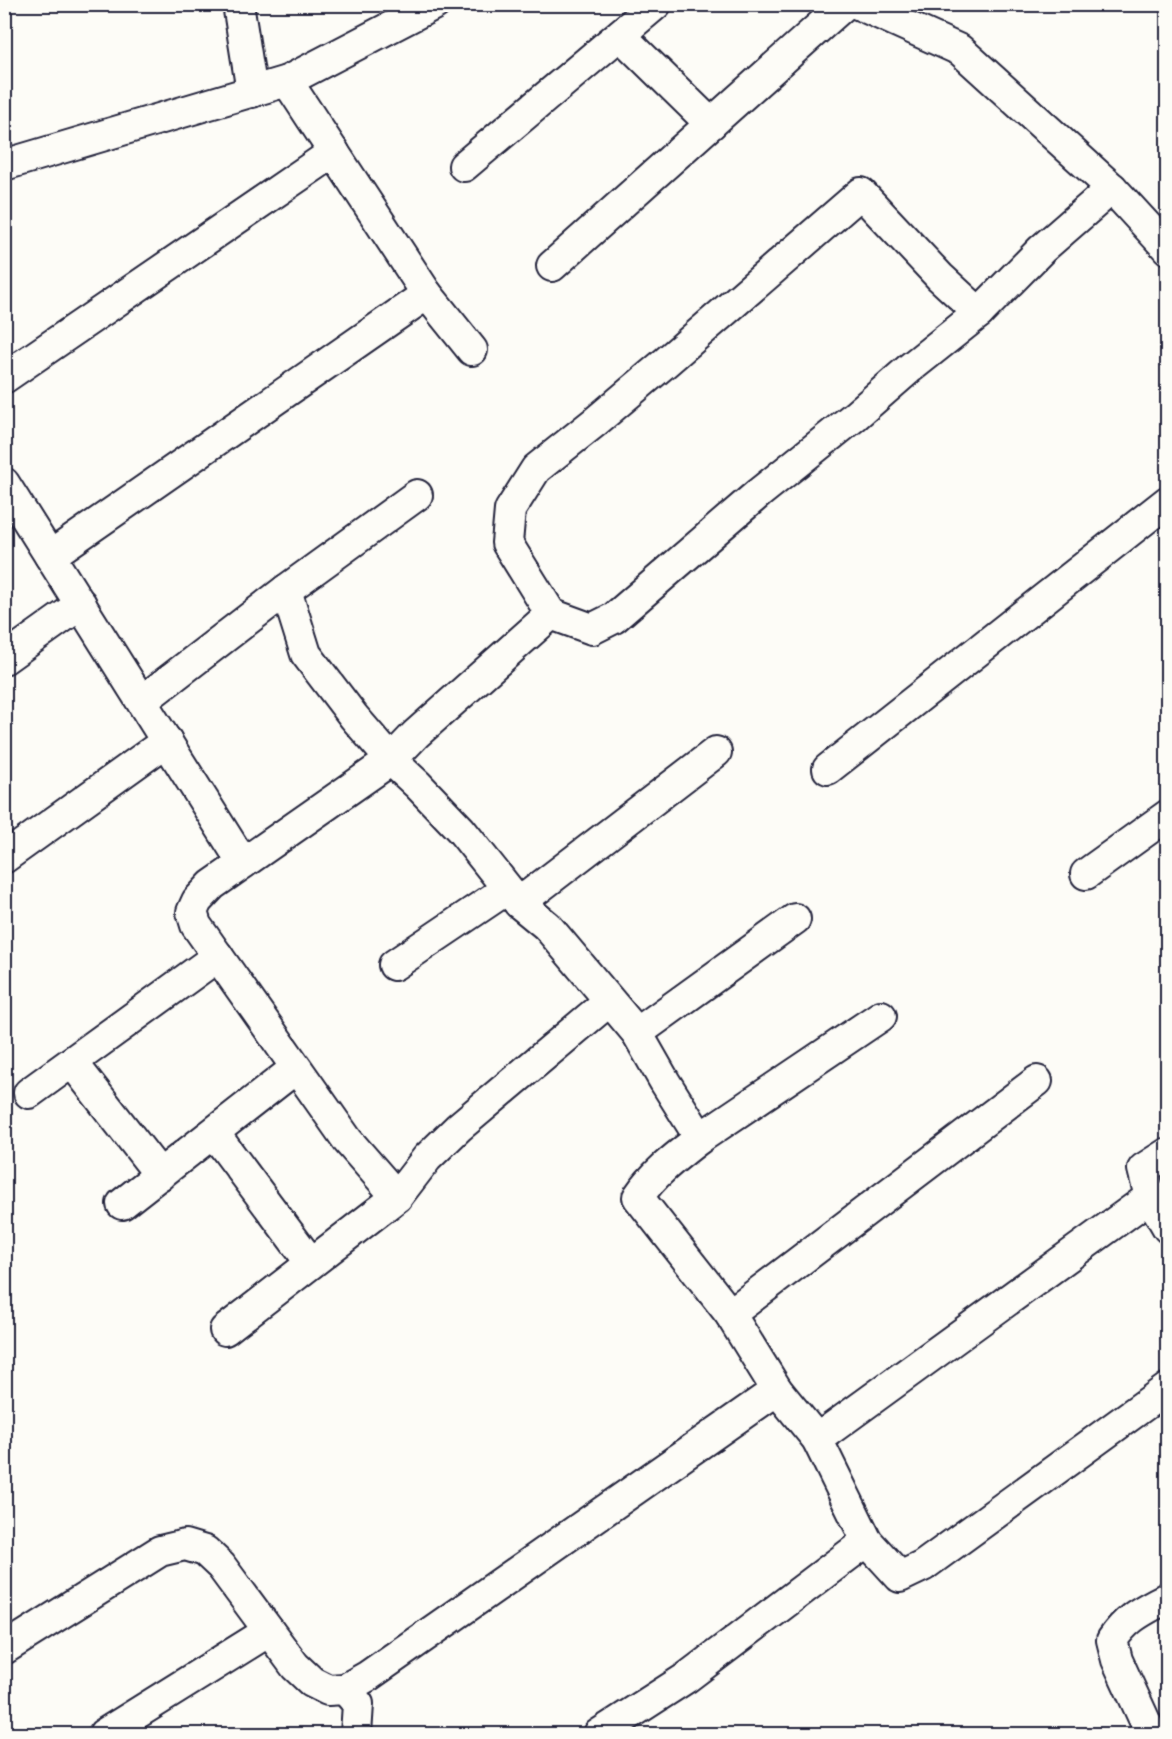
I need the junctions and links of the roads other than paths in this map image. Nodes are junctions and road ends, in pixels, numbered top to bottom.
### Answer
1 (238, 4) edge
2 (435, 4) edge
3 (656, 4) edge
4 (845, 4) edge
5 (858, 4) edge
6 (620, 35) junction
7 (287, 81) junction
8 (252, 92) junction
9 (711, 124) junction
10 (334, 153) junction
11 (4, 165) edge
12 (464, 166) dead end
13 (1112, 188) junction
14 (1167, 249) edge
15 (552, 266) dead end
16 (427, 294) junction
17 (979, 313) junction
18 (472, 350) dead end
19 (4, 378) edge
20 (4, 483) edge
21 (417, 495) dead end
22 (1167, 501) edge
23 (50, 556) junction
24 (286, 591) junction
25 (81, 604) junction
26 (551, 614) junction
27 (4, 659) edge
28 (141, 701) junction
29 (167, 741) junction
30 (716, 752) dead end
31 (391, 760) junction
32 (828, 769) dead end
33 (1167, 815) edge
34 (4, 858) edge
35 (243, 863) junction
36 (1086, 874) dead end
37 (513, 896) junction
38 (795, 919) dead end
39 (218, 956) junction
40 (394, 965) dead end
41 (609, 1001) junction
42 (881, 1016) dead end
43 (637, 1034) junction
44 (72, 1062) junction
45 (296, 1068) junction
46 (1036, 1081) dead end
47 (29, 1093) dead end
48 (214, 1133) junction
49 (700, 1138) junction
50 (1167, 1153) edge
51 (160, 1175) junction
52 (397, 1197) junction
53 (1150, 1197) junction
54 (122, 1204) dead end
55 (1167, 1228) edge
56 (311, 1263) junction
57 (730, 1314) junction
58 (225, 1330) dead end
59 (1167, 1388) edge
60 (777, 1390) junction
61 (817, 1438) junction
62 (867, 1540) junction
63 (1167, 1598) edge
64 (269, 1631) junction
65 (4, 1649) edge
66 (345, 1689) junction
67 (104, 1734) edge
68 (356, 1734) edge
69 (599, 1734) edge
70 (1151, 1734) edge

1 - 8 street
2 - 7 street
3 - 6 street
4 - 9 street
5 - 13 street
6 - 9 street
6 - 12 street
7 - 8 street
7 - 10 street
8 - 11 street
9 - 15 street
10 - 16 street
10 - 19 street
13 - 14 street
13 - 17 street
16 - 18 street
16 - 23 street
17 - 26 street
17 - 26 street
20 - 23 street
21 - 24 street
22 - 32 street
23 - 25 street
24 - 28 street
24 - 31 street
25 - 27 street
25 - 28 street
26 - 31 street
28 - 29 street
29 - 34 street
29 - 35 street
30 - 37 street
31 - 35 street
31 - 37 street
33 - 36 street
35 - 39 street
37 - 40 street
37 - 41 street
38 - 43 street
39 - 44 street
39 - 45 street
41 - 43 street
41 - 52 street
42 - 49 street
43 - 49 street
44 - 47 street
44 - 51 street
45 - 48 street
45 - 52 street
46 - 57 street
48 - 51 street
48 - 56 street
49 - 57 street
50 - 53 street
51 - 54 street
52 - 56 street
53 - 55 street
53 - 61 street
56 - 58 street
57 - 60 street
59 - 62 street
60 - 61 street
60 - 66 street
61 - 62 street
62 - 69 street
63 - 70 street
64 - 65 street
64 - 66 street
64 - 67 street
66 - 68 street

